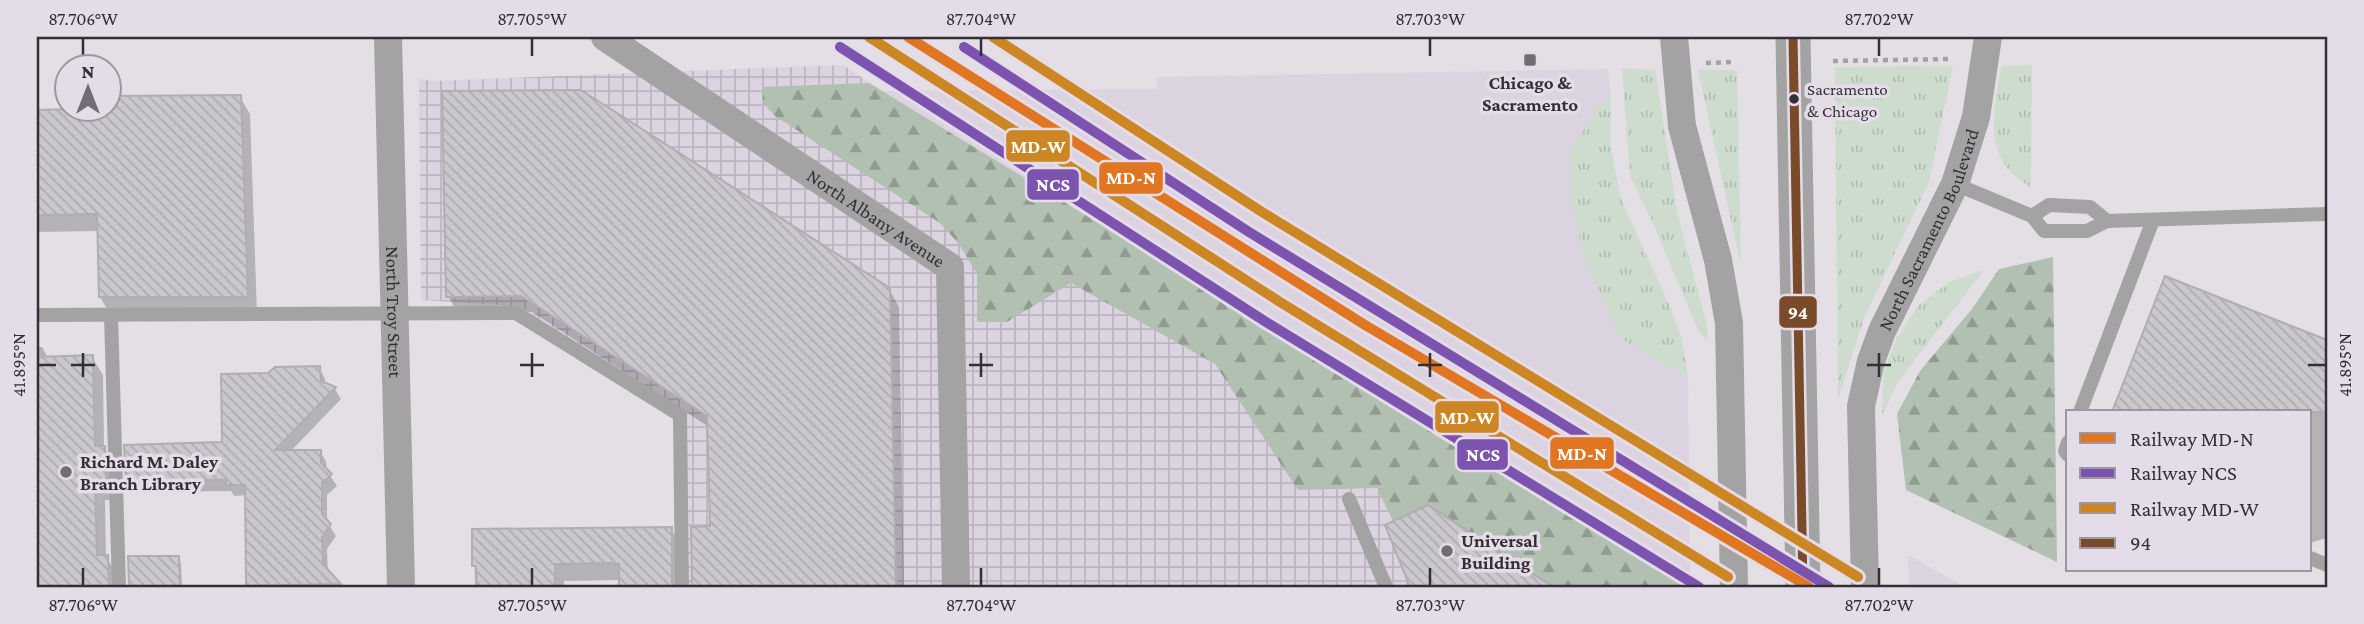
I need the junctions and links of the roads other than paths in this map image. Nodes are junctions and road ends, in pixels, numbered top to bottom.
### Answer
1 (388, 37) edge
2 (605, 37) edge
3 (1674, 37) edge
4 (1793, 37) edge
5 (1988, 37) edge
6 (1955, 184) junction
7 (2327, 214) edge
8 (2032, 216) junction
9 (2152, 220) junction
10 (2107, 221) junction
11 (395, 314) junction
12 (37, 315) edge
13 (111, 315) junction
14 (2081, 410) edge
15 (1349, 499) dead end
16 (119, 587) edge
17 (401, 587) edge
18 (682, 587) edge
19 (956, 587) edge
20 (1386, 587) edge
21 (1734, 587) edge
22 (1803, 587) edge
23 (1865, 587) edge

1 - 11 street, North Troy Street
2 - 19 street, North Albany Avenue
3 - 21 street
4 - 22 street
5 - 6 street, North Sacramento Boulevard
6 - 8 lane
6 - 23 street, North Sacramento Boulevard
7 - 9 lane
8 - 10 lane
8 - 10 lane
9 - 10 lane
9 - 14 lane
11 - 13 lane
11 - 17 street, North Troy Street
11 - 18 lane
12 - 13 lane
13 - 16 lane
15 - 20 lane

